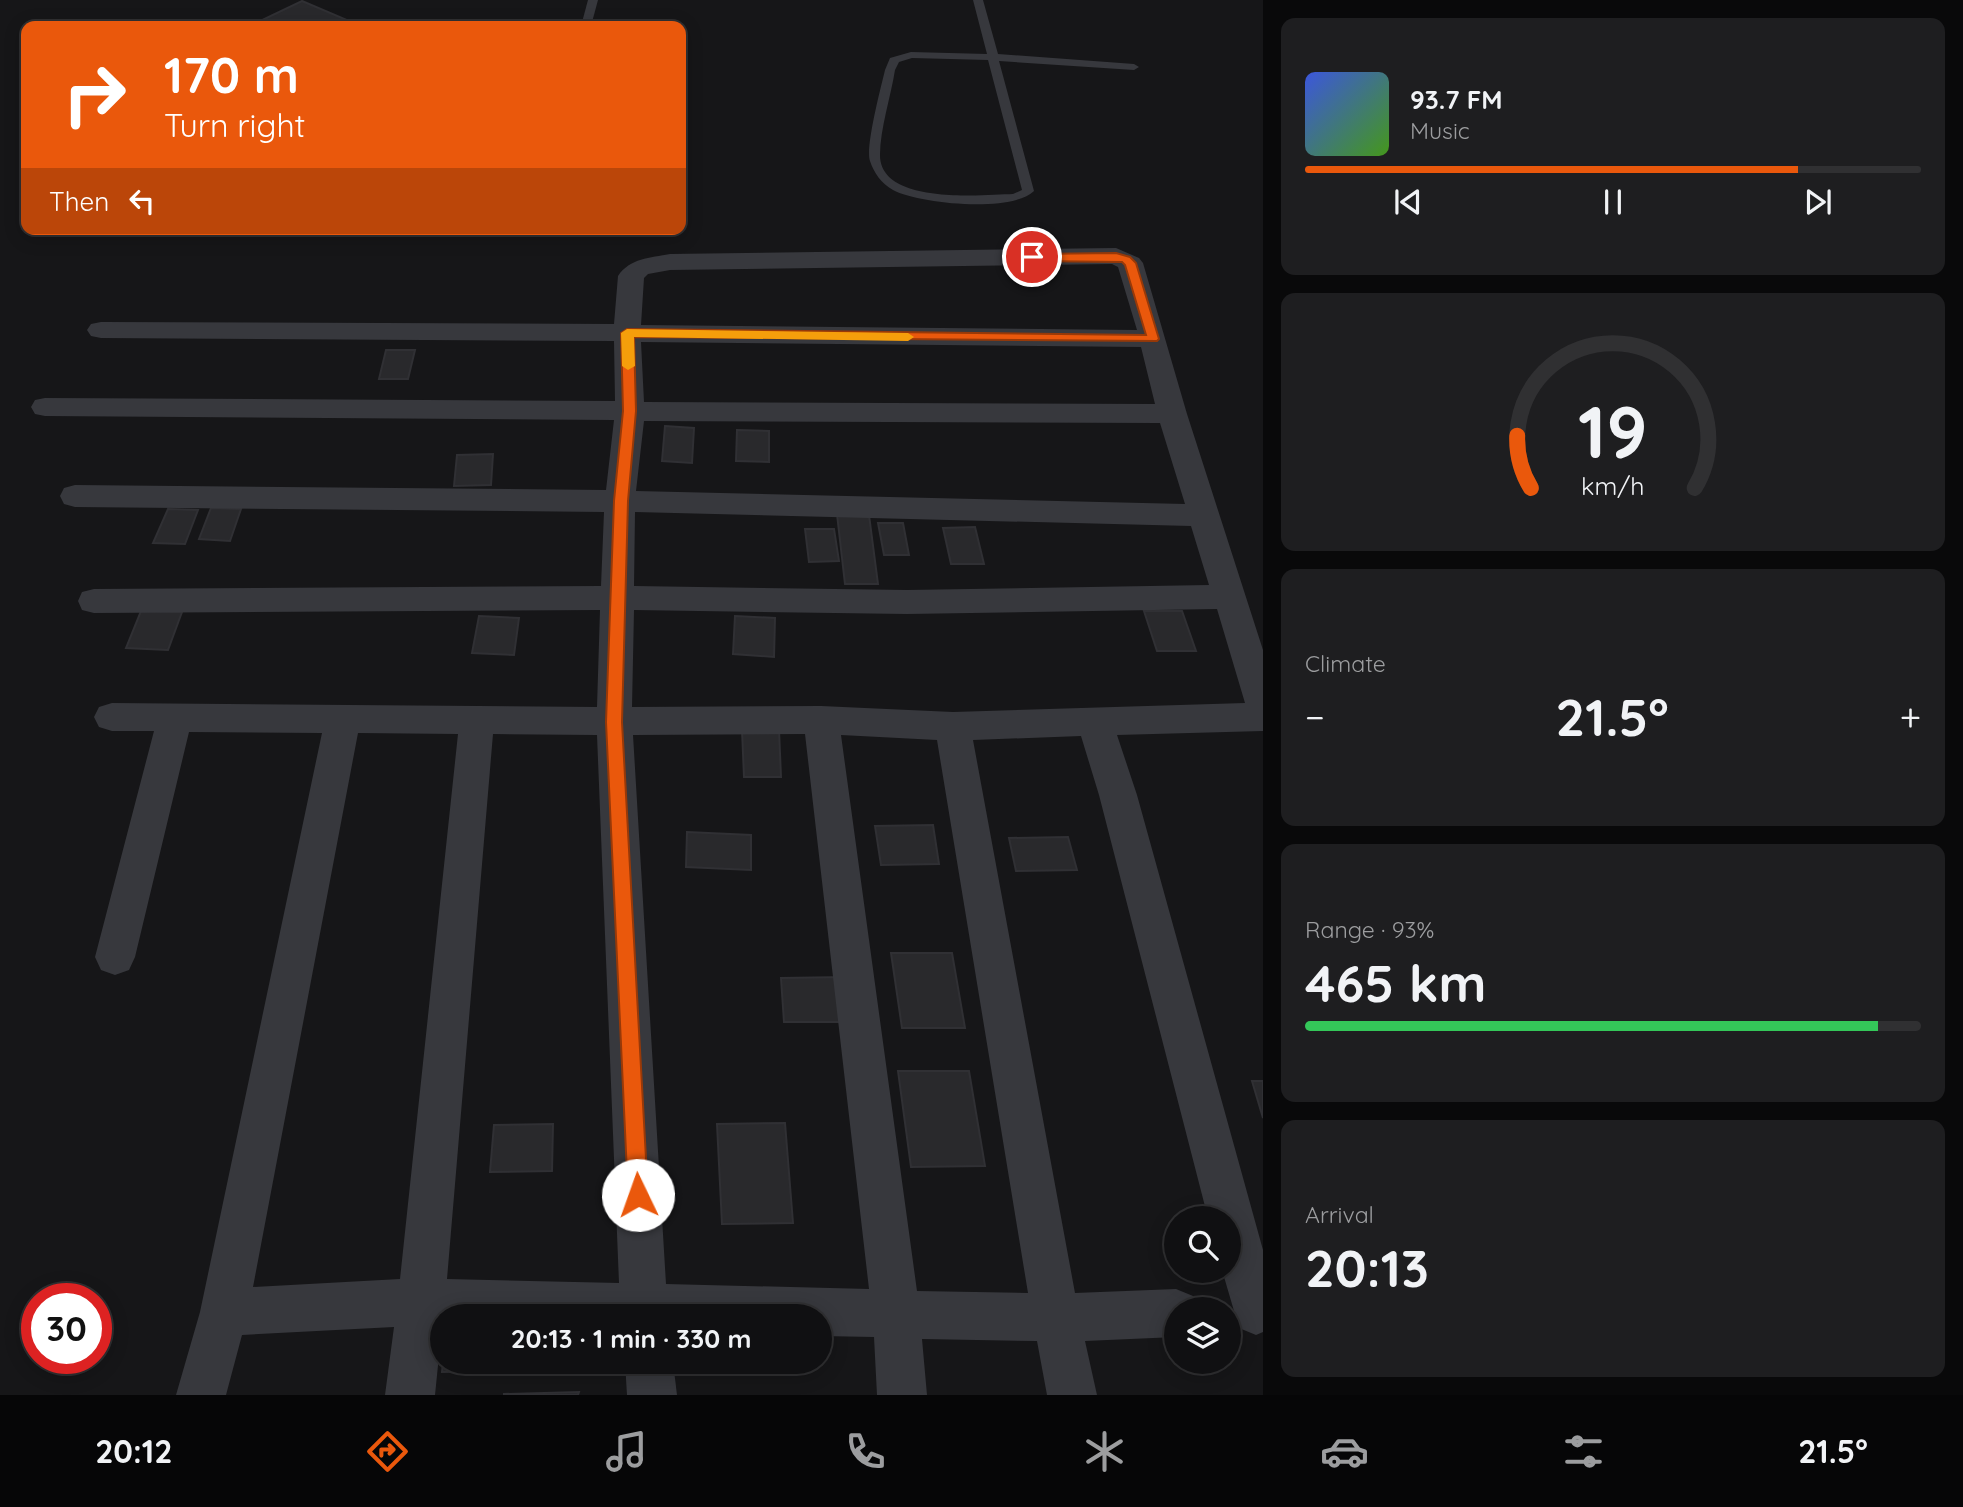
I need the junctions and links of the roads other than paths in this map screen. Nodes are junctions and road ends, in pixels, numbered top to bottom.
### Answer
1 (593, 0) edge
2 (978, 0) edge
3 (587, 21) edge
4 (992, 57) junction
5 (1134, 67) dead end
6 (101, 330) dead end
7 (627, 333) junction
8 (1153, 339) junction
9 (45, 407) dead end
10 (630, 411) junction
11 (1172, 414) junction
12 (75, 496) dead end
13 (621, 501) junction
14 (1204, 515) junction
15 (1228, 597) junction
16 (617, 598) junction
17 (94, 601) dead end
18 (1263, 704) edge
19 (112, 717) dead end
20 (175, 717) junction
21 (1263, 717) edge
22 (343, 718) junction
23 (477, 719) junction
24 (821, 720) junction
25 (1094, 721) junction
26 (614, 722) junction
27 (953, 726) junction
28 (115, 957) dead end
29 (421, 1302) junction
30 (471, 1304) edge
31 (644, 1304) edge
32 (1249, 1311) edge
33 (224, 1312) junction
34 (832, 1313) edge
35 (896, 1314) junction
36 (1164, 1314) edge
37 (1056, 1318) junction
38 (650, 1374) edge
39 (201, 1395) edge
40 (410, 1395) edge
41 (652, 1395) edge
42 (902, 1395) edge
43 (1072, 1395) edge

1 - 3 lane
2 - 4 lane
4 - 4 lane
4 - 5 lane
6 - 7 street
7 - 8 street
7 - 8 street
7 - 10 street
8 - 11 street
9 - 10 street
10 - 11 street
10 - 13 street
11 - 14 street
12 - 13 street
13 - 14 street
13 - 16 street
14 - 15 street
15 - 16 street
15 - 18 street
16 - 17 street
16 - 26 street
19 - 20 street
20 - 22 street
20 - 28 street
21 - 25 street
22 - 23 street
22 - 33 street
23 - 26 street
23 - 29 street
24 - 26 street
24 - 27 street
24 - 35 street
25 - 27 street
25 - 32 street
26 - 31 street
27 - 37 street
29 - 30 street
29 - 33 street
29 - 40 street
33 - 39 street
34 - 35 street
35 - 37 street
35 - 42 street
36 - 37 street
37 - 43 street
38 - 41 street

